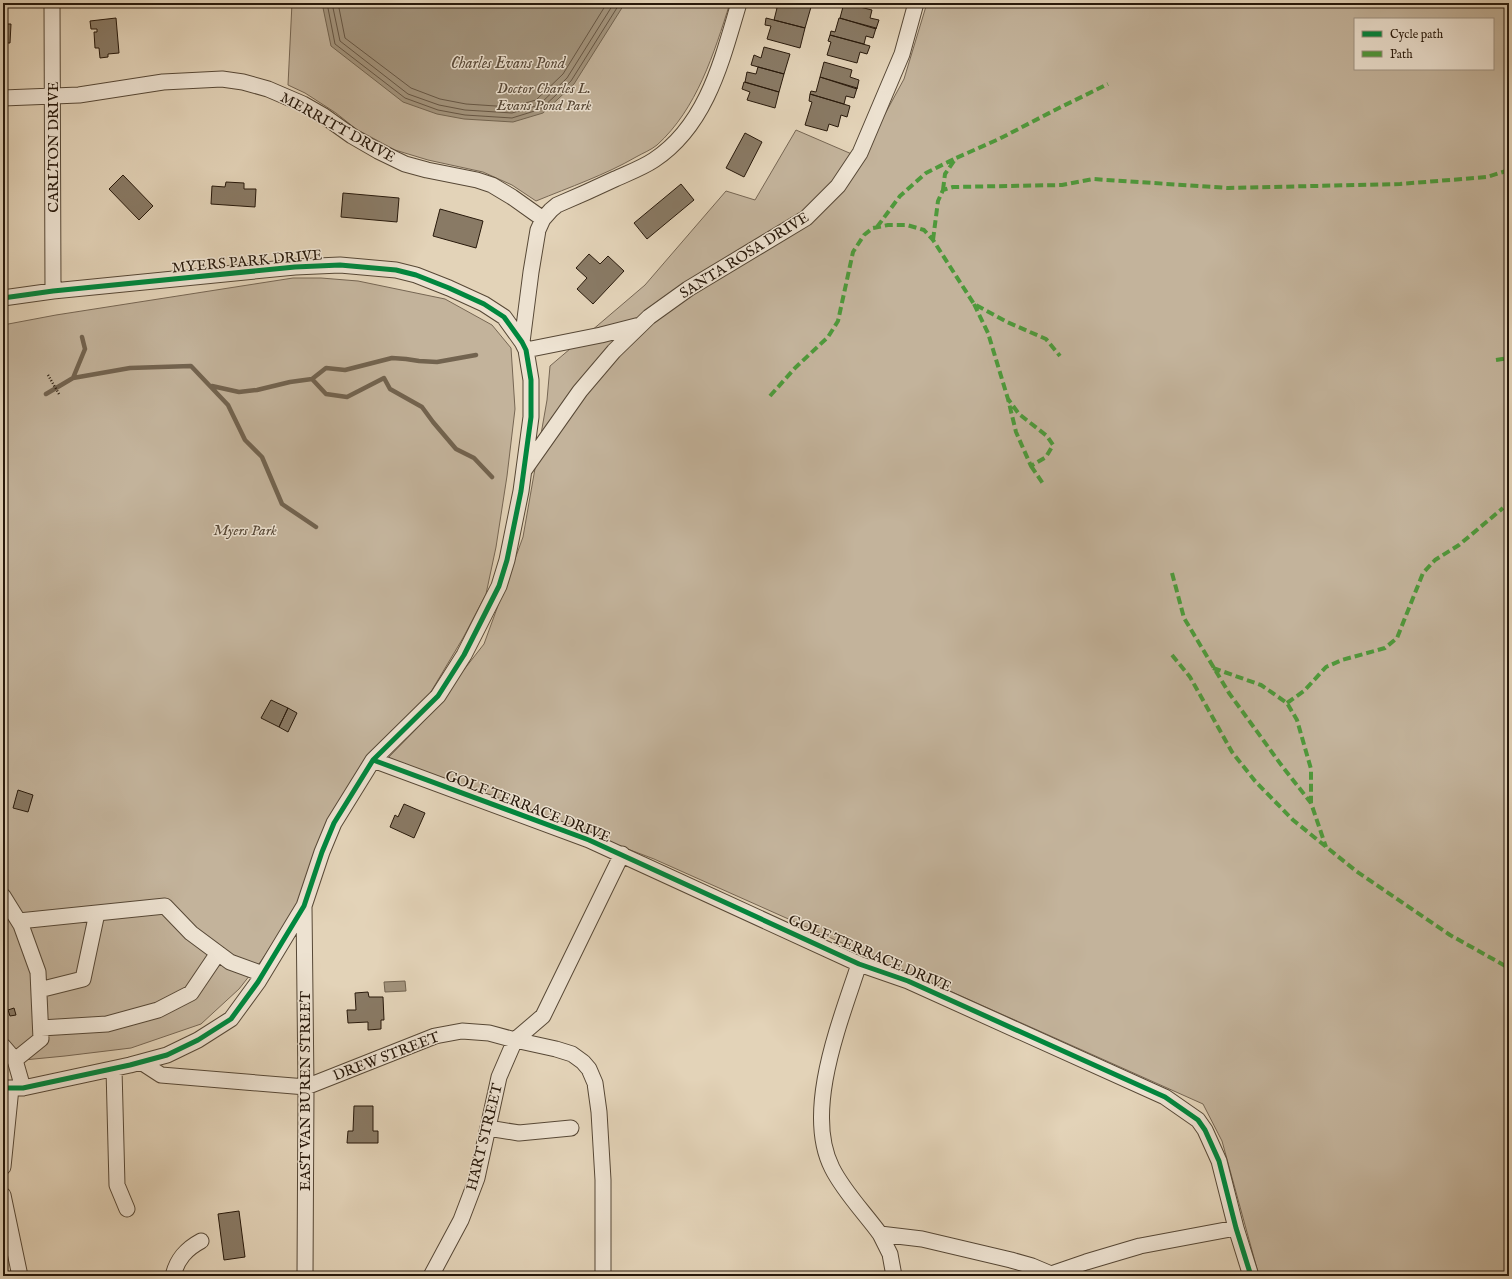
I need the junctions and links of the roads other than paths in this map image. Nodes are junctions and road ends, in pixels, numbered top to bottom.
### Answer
1 (52, 3) edge
2 (740, 3) edge
3 (916, 3) edge
4 (53, 96) junction
5 (3, 98) edge
6 (543, 219) junction
7 (53, 291) junction
8 (3, 298) edge
9 (641, 325) junction
10 (524, 346) junction
11 (523, 472) junction
12 (373, 760) junction
13 (622, 854) junction
14 (3, 896) edge
15 (304, 906) junction
16 (97, 913) junction
17 (19, 921) junction
18 (218, 953) junction
19 (859, 964) junction
20 (263, 974) junction
21 (39, 990) junction
22 (41, 1028) junction
23 (515, 1040) junction
24 (3, 1046) edge
25 (15, 1060) junction
26 (141, 1062) junction
27 (114, 1069) junction
28 (306, 1087) junction
29 (12, 1088) edge
30 (488, 1128) junction
31 (571, 1128) dead end
32 (3, 1167) edge
33 (3, 1195) edge
34 (127, 1210) dead end
35 (1236, 1228) junction
36 (880, 1234) junction
37 (8, 1240) edge
38 (201, 1241) dead end
39 (1052, 1275) edge
40 (20, 1276) edge
41 (173, 1276) edge
42 (305, 1276) edge
43 (430, 1276) edge
44 (603, 1276) edge
45 (894, 1276) edge
46 (1251, 1276) edge

1 - 4 street, CARLTON DRIVE
2 - 6 street
3 - 9 street, SANTA ROSA DRIVE
4 - 5 street, MERRITT DRIVE
4 - 6 street, MERRITT DRIVE
4 - 7 street, CARLTON DRIVE
6 - 10 street
7 - 8 street, MYERS PARK DRIVE
7 - 10 street, MYERS PARK DRIVE
9 - 10 street, SANTA ROSA DRIVE
9 - 11 street, SANTA ROSA DRIVE
10 - 11 street, MYERS PARK DRIVE
11 - 12 street, MYERS PARK DRIVE
12 - 13 street, GOLF TERRACE DRIVE
12 - 15 street, MYERS PARK DRIVE
13 - 19 street, GOLF TERRACE DRIVE
13 - 23 street
14 - 17 street
15 - 20 street, MYERS PARK DRIVE
15 - 28 street, EAST VAN BUREN STREET
16 - 17 street
16 - 18 street
16 - 21 street
17 - 21 street
18 - 20 street
18 - 22 street
19 - 35 street, GOLF TERRACE DRIVE
19 - 36 street
20 - 26 street, MYERS PARK DRIVE
21 - 22 street
22 - 25 street
23 - 28 street, DREW STREET
23 - 30 street, HART STREET
23 - 44 street, DREW STREET
24 - 25 street
25 - 29 street
26 - 27 street, MYERS PARK DRIVE
26 - 28 street, DREW STREET
27 - 29 street, MYERS PARK DRIVE
27 - 34 street
28 - 42 street, EAST VAN BUREN STREET
29 - 32 street
30 - 31 street
30 - 43 street, HART STREET
33 - 37 street
35 - 39 street
35 - 46 street, GOLF TERRACE DRIVE
36 - 39 street
36 - 45 street
37 - 40 street
38 - 41 street

